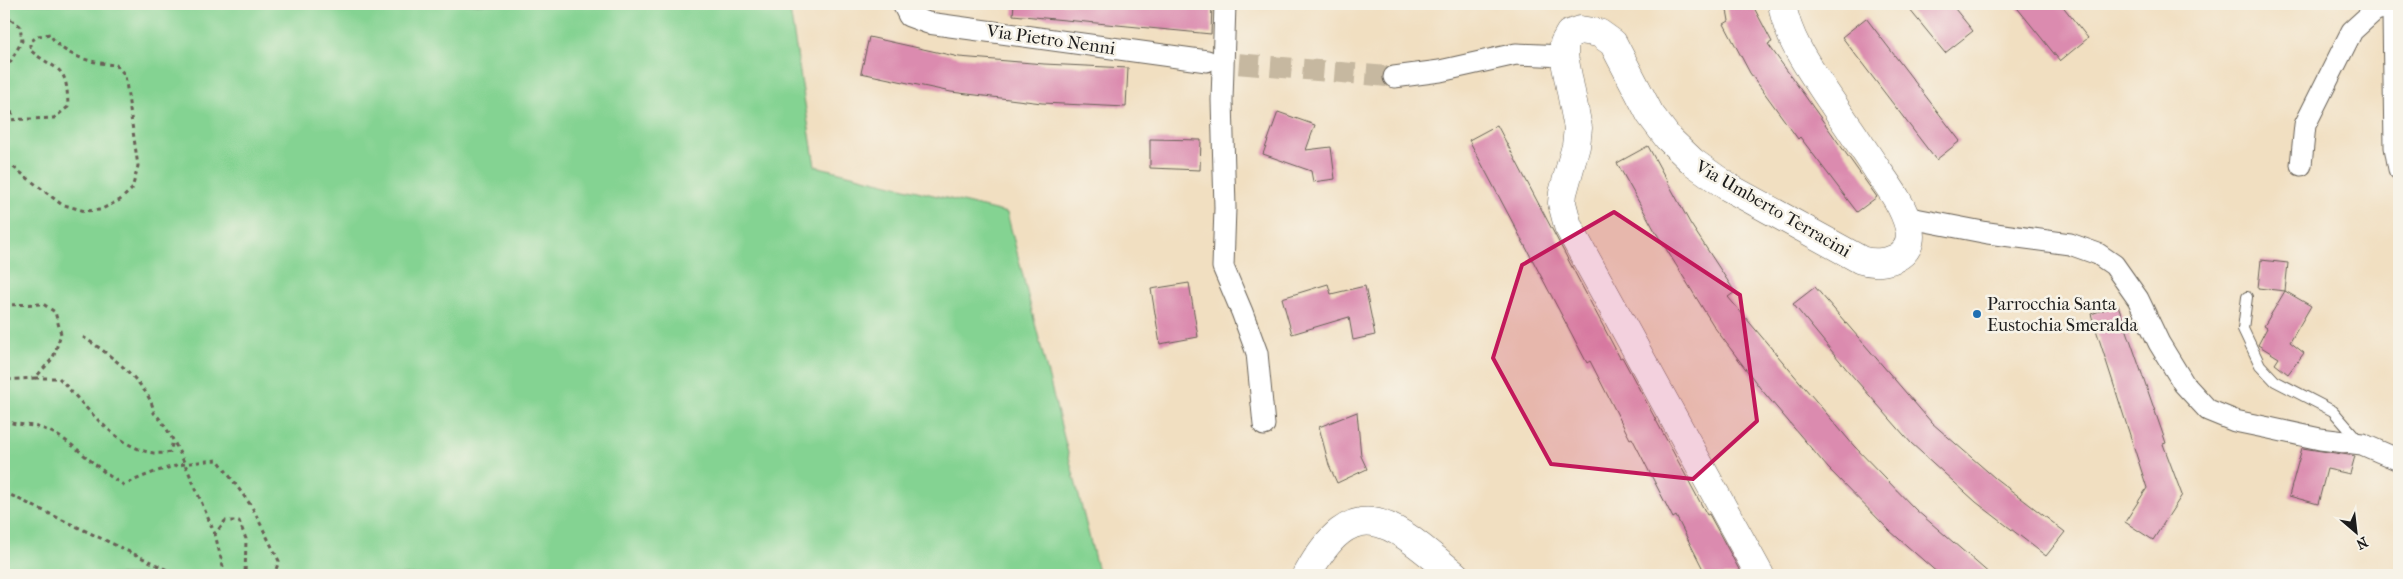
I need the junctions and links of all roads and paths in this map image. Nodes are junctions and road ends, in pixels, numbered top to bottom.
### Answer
1 (902, 4) edge
2 (1225, 4) edge
3 (1782, 4) edge
4 (4, 14) edge
5 (1564, 56) junction
6 (1207, 61) tunnel mouth
7 (4, 73) edge
8 (1394, 77) tunnel mouth
9 (4, 97) edge
10 (4, 120) edge
11 (15, 121) junction
12 (2301, 165) dead end
13 (4, 166) edge
14 (2399, 169) edge
15 (1905, 217) junction
16 (2247, 297) dead end
17 (4, 305) edge
18 (83, 337) dead end
19 (35, 378) junction
20 (4, 380) edge
21 (4, 420) edge
22 (1264, 425) dead end
23 (173, 441) junction
24 (2362, 444) junction
25 (2399, 460) edge
26 (183, 462) junction
27 (4, 492) edge
28 (215, 534) junction
29 (178, 575) edge
30 (225, 575) edge
31 (245, 575) edge
32 (274, 575) edge
33 (1308, 575) edge
34 (1455, 575) edge
35 (1760, 575) edge

1 - 6 street, Via Pietro Nenni
2 - 22 street
3 - 15 street, Via Umberto Terracini
4 - 7 path
5 - 8 street
5 - 15 street, Via Umberto Terracini
5 - 35 street, Via Umberto Terracini
9 - 11 path
10 - 11 path
11 - 13 path
12 - 14 street
15 - 24 street
16 - 24 lane
17 - 19 path
18 - 23 path
19 - 20 path
19 - 23 path
21 - 26 path
23 - 26 path
24 - 25 street
26 - 28 path
26 - 32 path
27 - 29 path
28 - 30 path
28 - 31 path
33 - 34 street

